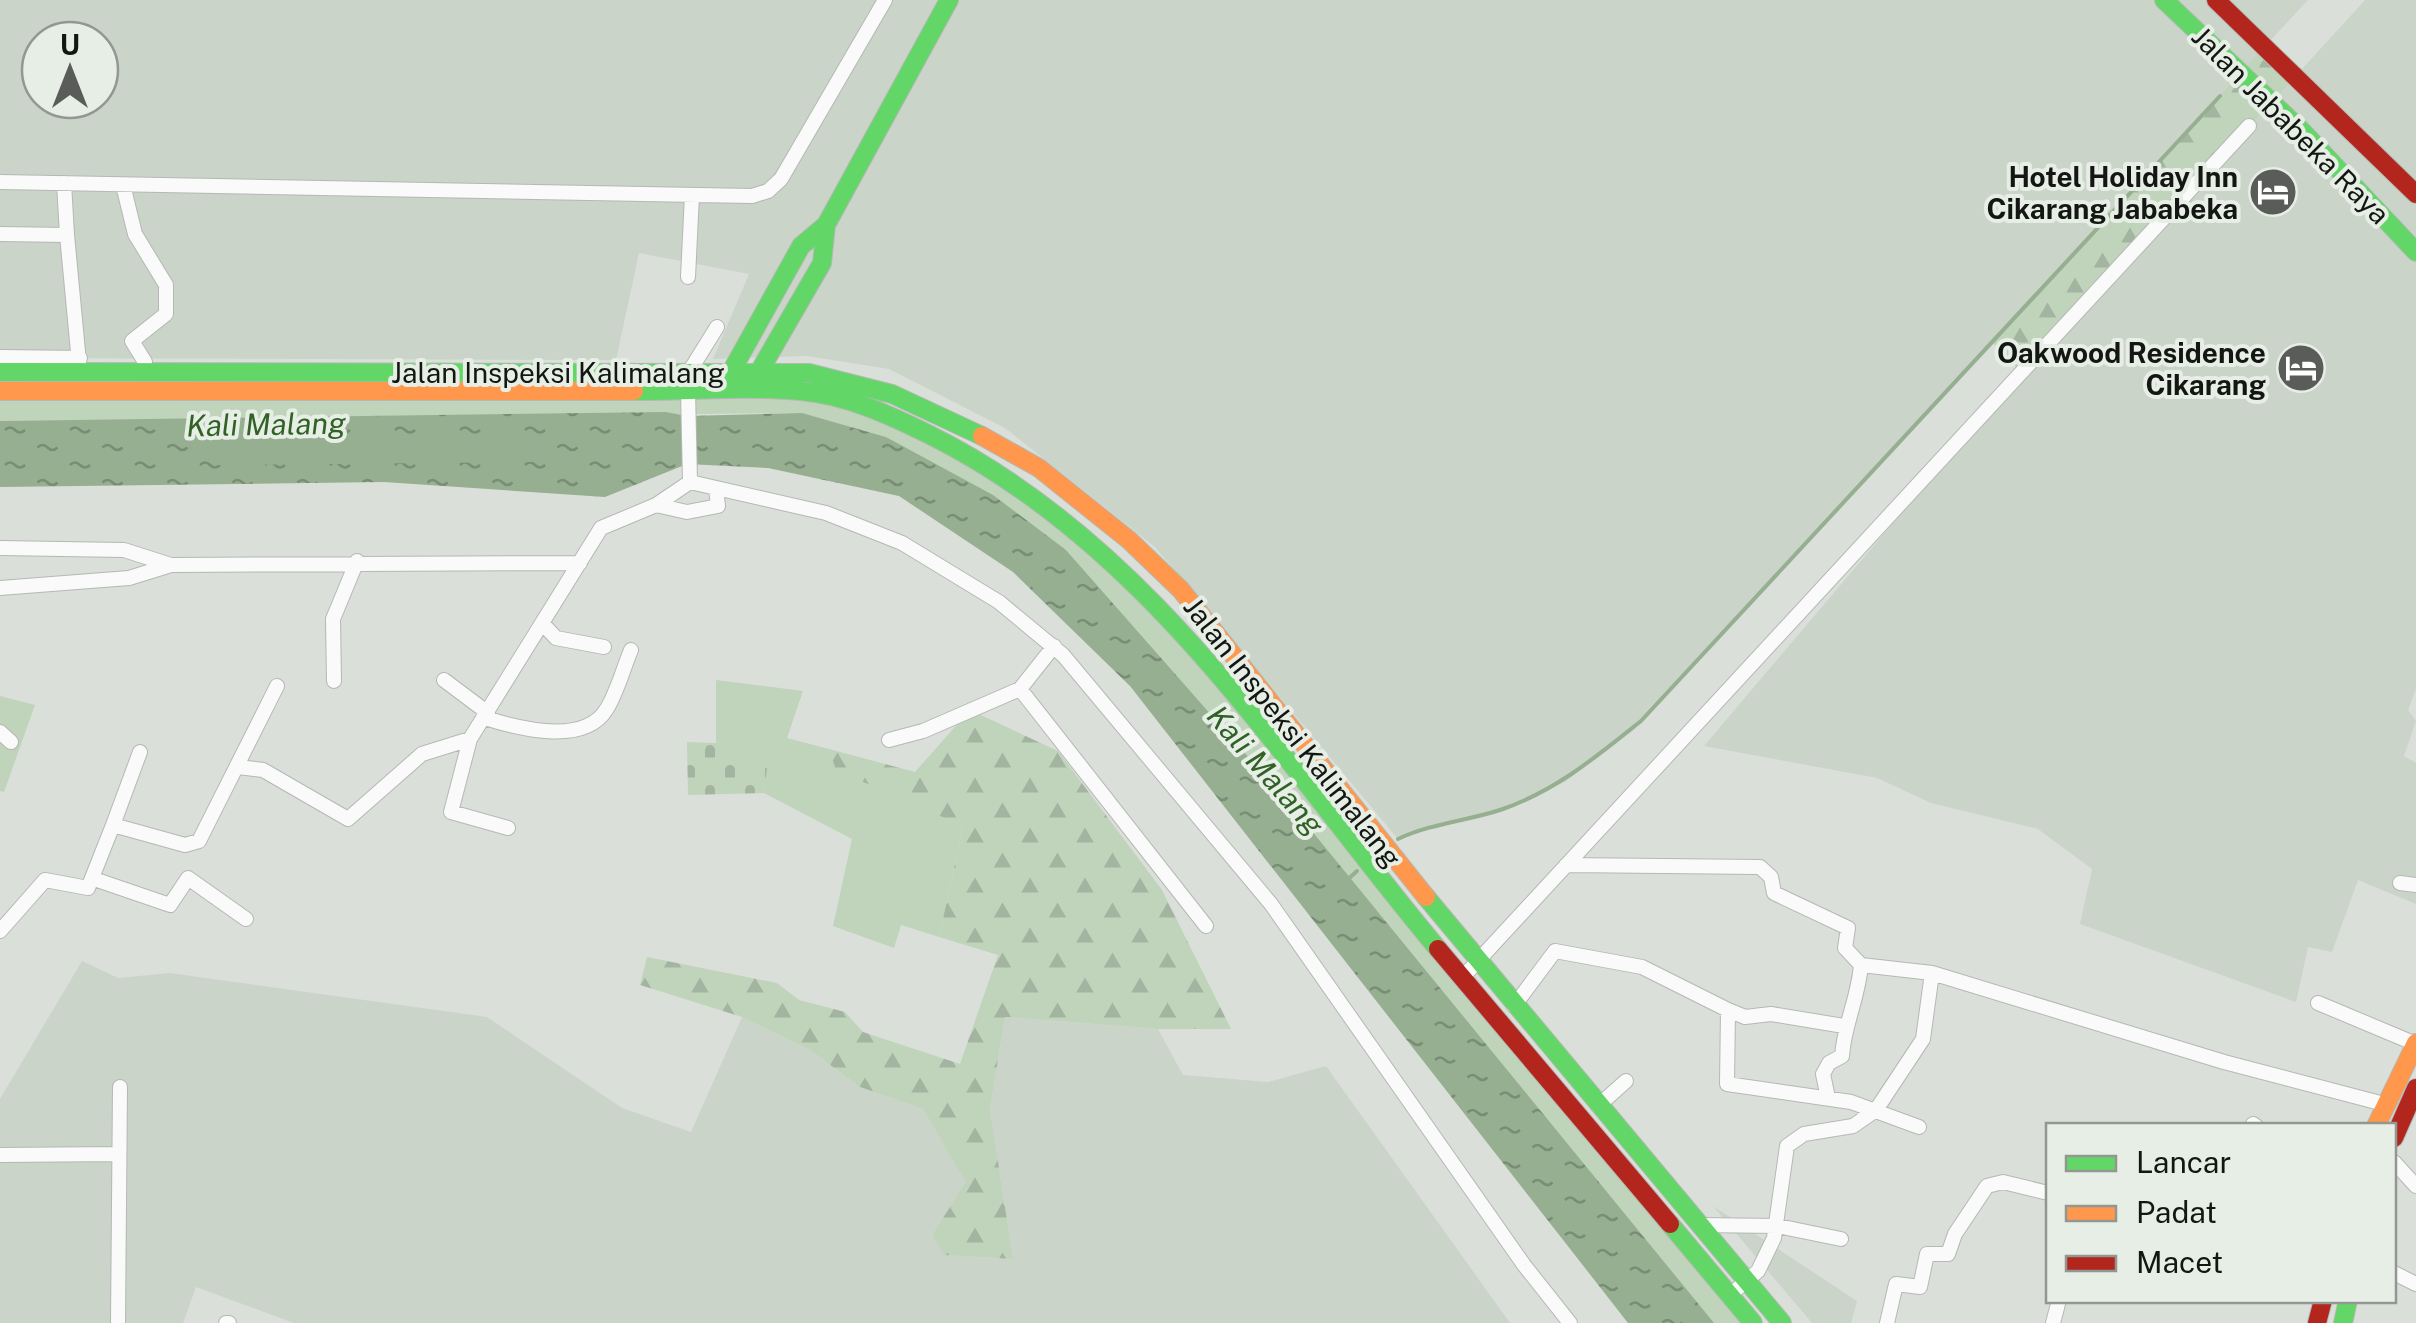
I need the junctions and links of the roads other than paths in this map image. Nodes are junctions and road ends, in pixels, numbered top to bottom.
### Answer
1 (885, 0) edge
2 (949, 0) edge
3 (2164, 0) edge
4 (2216, 0) edge
5 (2249, 126) dead end
6 (0, 182) edge
7 (64, 183) junction
8 (123, 185) junction
9 (2416, 194) edge
10 (692, 195) junction
11 (826, 225) junction
12 (0, 234) edge
13 (67, 234) junction
14 (2416, 252) edge
15 (688, 276) dead end
16 (716, 327) dead end
17 (0, 357) edge
18 (80, 365) junction
19 (0, 372) edge
20 (144, 372) junction
21 (688, 381) junction
22 (726, 381) junction
23 (759, 382) junction
24 (790, 382) junction
25 (0, 391) edge
26 (689, 475) junction
27 (716, 488) junction
28 (656, 505) junction
29 (0, 548) edge
30 (358, 561) junction
31 (580, 563) junction
32 (171, 565) junction
33 (1174, 584) junction
34 (0, 588) edge
35 (1155, 602) junction
36 (543, 624) junction
37 (1054, 646) junction
38 (604, 647) dead end
39 (631, 650) dead end
40 (444, 680) dead end
41 (334, 681) dead end
42 (278, 686) dead end
43 (1020, 690) junction
44 (487, 716) junction
45 (470, 739) junction
46 (888, 740) dead end
47 (140, 752) dead end
48 (238, 767) junction
49 (113, 825) junction
50 (508, 828) dead end
51 (1566, 865) junction
52 (94, 879) junction
53 (2400, 883) dead end
54 (2416, 885) edge
55 (0, 908) edge
56 (16, 918) junction
57 (246, 918) dead end
58 (1206, 926) dead end
59 (0, 932) edge
60 (1477, 962) junction
61 (1861, 964) junction
62 (1932, 973) junction
63 (1462, 978) junction
64 (2318, 1003) dead end
65 (1514, 1006) junction
66 (1728, 1010) junction
67 (1844, 1026) junction
68 (2416, 1043) edge
69 (1570, 1074) junction
70 (1626, 1082) dead end
71 (120, 1086) dead end
72 (1555, 1087) junction
73 (2416, 1088) edge
74 (1828, 1098) junction
75 (2384, 1104) junction
76 (1598, 1106) junction
77 (1876, 1110) junction
78 (2377, 1123) edge
79 (1918, 1127) dead end
80 (2396, 1133) edge
81 (119, 1154) junction
82 (0, 1155) edge
83 (2396, 1164) edge
84 (1651, 1168) junction
85 (1635, 1183) junction
86 (2416, 1186) edge
87 (2046, 1193) edge
88 (1699, 1226) junction
89 (1778, 1226) junction
90 (1841, 1239) dead end
91 (1748, 1281) junction
92 (1730, 1295) junction
93 (118, 1323) edge
94 (1570, 1323) edge
95 (1753, 1323) edge
96 (1782, 1323) edge
97 (1887, 1323) edge

1 - 10 street
2 - 11 main road
3 - 14 main road, Jalan Jababeka Raya
4 - 9 main road, Jalan Jababeka Raya
5 - 51 street
6 - 7 street
7 - 8 street
7 - 13 street
8 - 10 street
8 - 20 street
10 - 15 street
11 - 22 main road
11 - 23 main road
12 - 13 street
13 - 18 street
16 - 21 street
17 - 18 street
18 - 19 main road, Jalan Inspeksi Kalimalang
18 - 20 main road, Jalan Inspeksi Kalimalang
20 - 21 main road, Jalan Inspeksi Kalimalang
21 - 22 main road, Jalan Inspeksi Kalimalang
21 - 25 main road, Jalan Inspeksi Kalimalang
21 - 26 street
22 - 23 main road, Jalan Inspeksi Kalimalang
23 - 24 main road, Jalan Inspeksi Kalimalang
24 - 33 main road, Jalan Inspeksi Kalimalang
24 - 35 main road, Jalan Inspeksi Kalimalang
26 - 27 street
26 - 28 street
27 - 28 street
27 - 37 street
28 - 31 street
29 - 32 street
30 - 31 street
30 - 32 street
30 - 41 street
31 - 36 street
32 - 34 street
33 - 35 main road
33 - 60 main road, Jalan Inspeksi Kalimalang
35 - 63 main road, Jalan Inspeksi Kalimalang
36 - 38 street
36 - 44 street
37 - 43 street
37 - 94 street
39 - 44 street
40 - 44 street
42 - 48 street
43 - 46 street
43 - 58 street
44 - 45 street
45 - 48 street
45 - 50 street
47 - 49 street
48 - 49 street
49 - 52 street
51 - 60 street
51 - 61 street
52 - 56 street
52 - 57 street
53 - 54 street
55 - 56 street
56 - 59 street
60 - 63 street
60 - 65 main road, Jalan Inspeksi Kalimalang
61 - 62 street
61 - 67 street
62 - 75 street
62 - 77 street
63 - 72 main road, Jalan Inspeksi Kalimalang
64 - 68 street
65 - 66 street
65 - 69 main road, Jalan Inspeksi Kalimalang
66 - 67 street
66 - 74 street
67 - 74 street
68 - 75 main road
69 - 72 main road
69 - 76 main road, Jalan Inspeksi Kalimalang
70 - 76 street
71 - 81 street
72 - 85 main road, Jalan Inspeksi Kalimalang
73 - 80 main road
74 - 77 street
75 - 78 main road
76 - 84 main road, Jalan Inspeksi Kalimalang
77 - 79 street
77 - 89 street
81 - 82 street
81 - 93 street
83 - 86 street
84 - 85 main road
84 - 88 main road, Jalan Inspeksi Kalimalang
85 - 92 main road, Jalan Inspeksi Kalimalang
87 - 97 street
88 - 89 street
88 - 91 main road, Jalan Inspeksi Kalimalang
89 - 90 street
89 - 91 street
91 - 92 street
91 - 96 main road, Jalan Inspeksi Kalimalang
92 - 95 main road, Jalan Inspeksi Kalimalang

